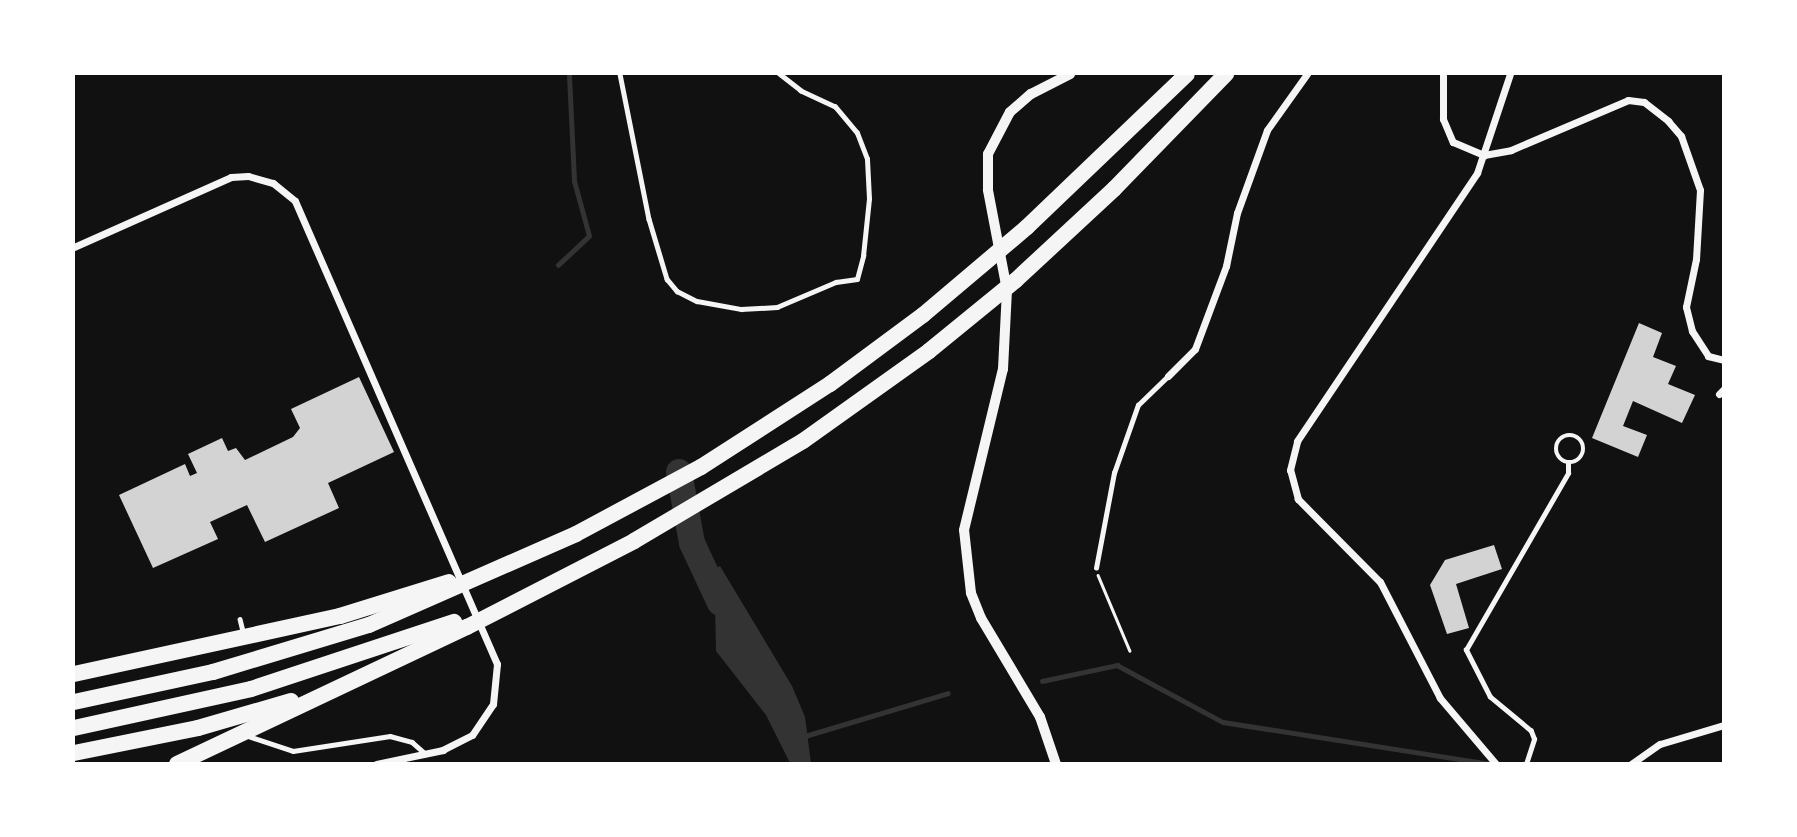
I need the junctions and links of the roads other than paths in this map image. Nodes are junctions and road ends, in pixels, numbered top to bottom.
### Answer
1 (620, 74) edge
2 (779, 74) edge
3 (1070, 74) edge
4 (1187, 74) edge
5 (1226, 74) edge
6 (1307, 74) edge
7 (1443, 74) edge
8 (1510, 74) edge
9 (1484, 155) junction
10 (74, 247) edge
11 (1724, 360) edge
12 (1168, 376) joint
13 (1568, 463) junction
14 (1096, 568) road end
15 (450, 587) junction
16 (240, 619) dead end
17 (465, 623) junction
18 (245, 638) junction
19 (74, 674) edge
20 (74, 702) edge
21 (1724, 724) edge
22 (74, 728) edge
23 (242, 733) junction
24 (74, 753) edge
25 (427, 754) junction
26 (177, 764) edge
27 (376, 764) edge
28 (1056, 764) edge
29 (1496, 764) edge
30 (1526, 764) edge
31 (1631, 764) edge

1 - 2 lane
3 - 28 street
4 - 15 highway
5 - 17 highway
6 - 12 street
7 - 9 street
8 - 9 street
9 - 11 street
9 - 29 street
10 - 25 street
12 - 14 lane
13 - 13 lane
13 - 30 lane
15 - 18 highway
15 - 20 highway
16 - 18 lane
17 - 22 highway
17 - 23 highway
17 - 24 highway
18 - 19 highway
21 - 31 street
23 - 25 lane
23 - 26 highway
25 - 27 street

